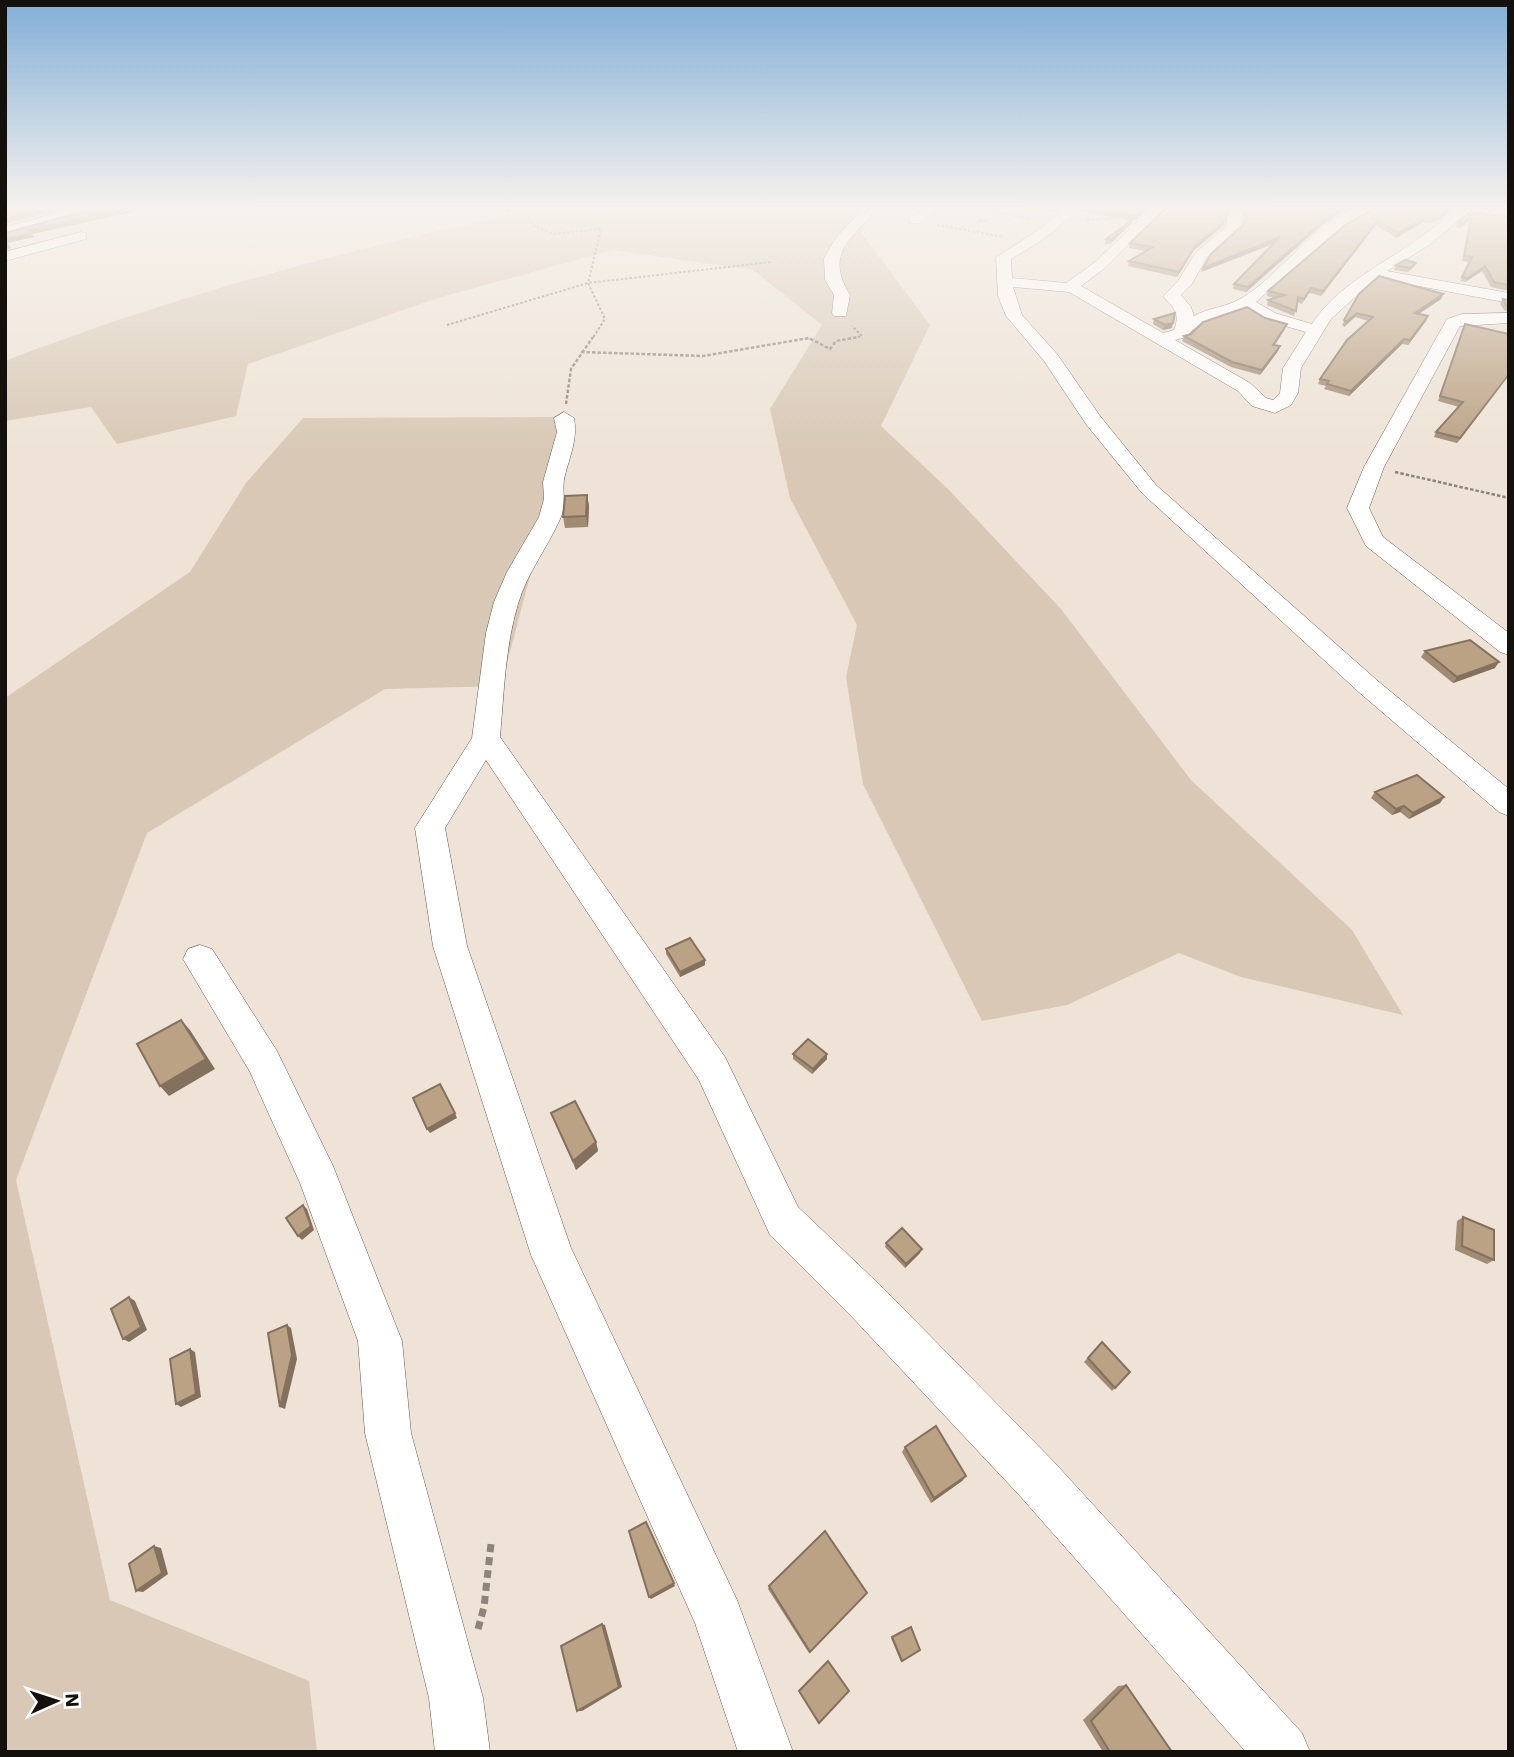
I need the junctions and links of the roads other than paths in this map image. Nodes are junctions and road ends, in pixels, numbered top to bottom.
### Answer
1 (838, 288) edge
2 (1006, 288) edge
3 (1073, 288) edge
4 (1180, 288) edge
5 (1262, 288) edge
6 (1357, 288) edge
7 (1455, 288) edge
8 (1509, 298) edge
9 (1246, 302) junction
10 (840, 313) road end
11 (1509, 318) edge
12 (1184, 328) junction
13 (1317, 330) junction
14 (1159, 339) junction
15 (564, 418) road end
16 (1504, 634) edge
17 (486, 738) junction
18 (1509, 805) edge
19 (200, 959) dead end
20 (463, 1752) edge
21 (765, 1752) edge
22 (1283, 1752) edge

1 - 10 street
2 - 18 street
3 - 14 street
4 - 12 street
5 - 9 street
6 - 13 street
7 - 8 street
9 - 12 street
9 - 13 street
11 - 16 street
12 - 14 street
13 - 14 street
15 - 17 street
17 - 21 street
17 - 22 street
19 - 20 street

